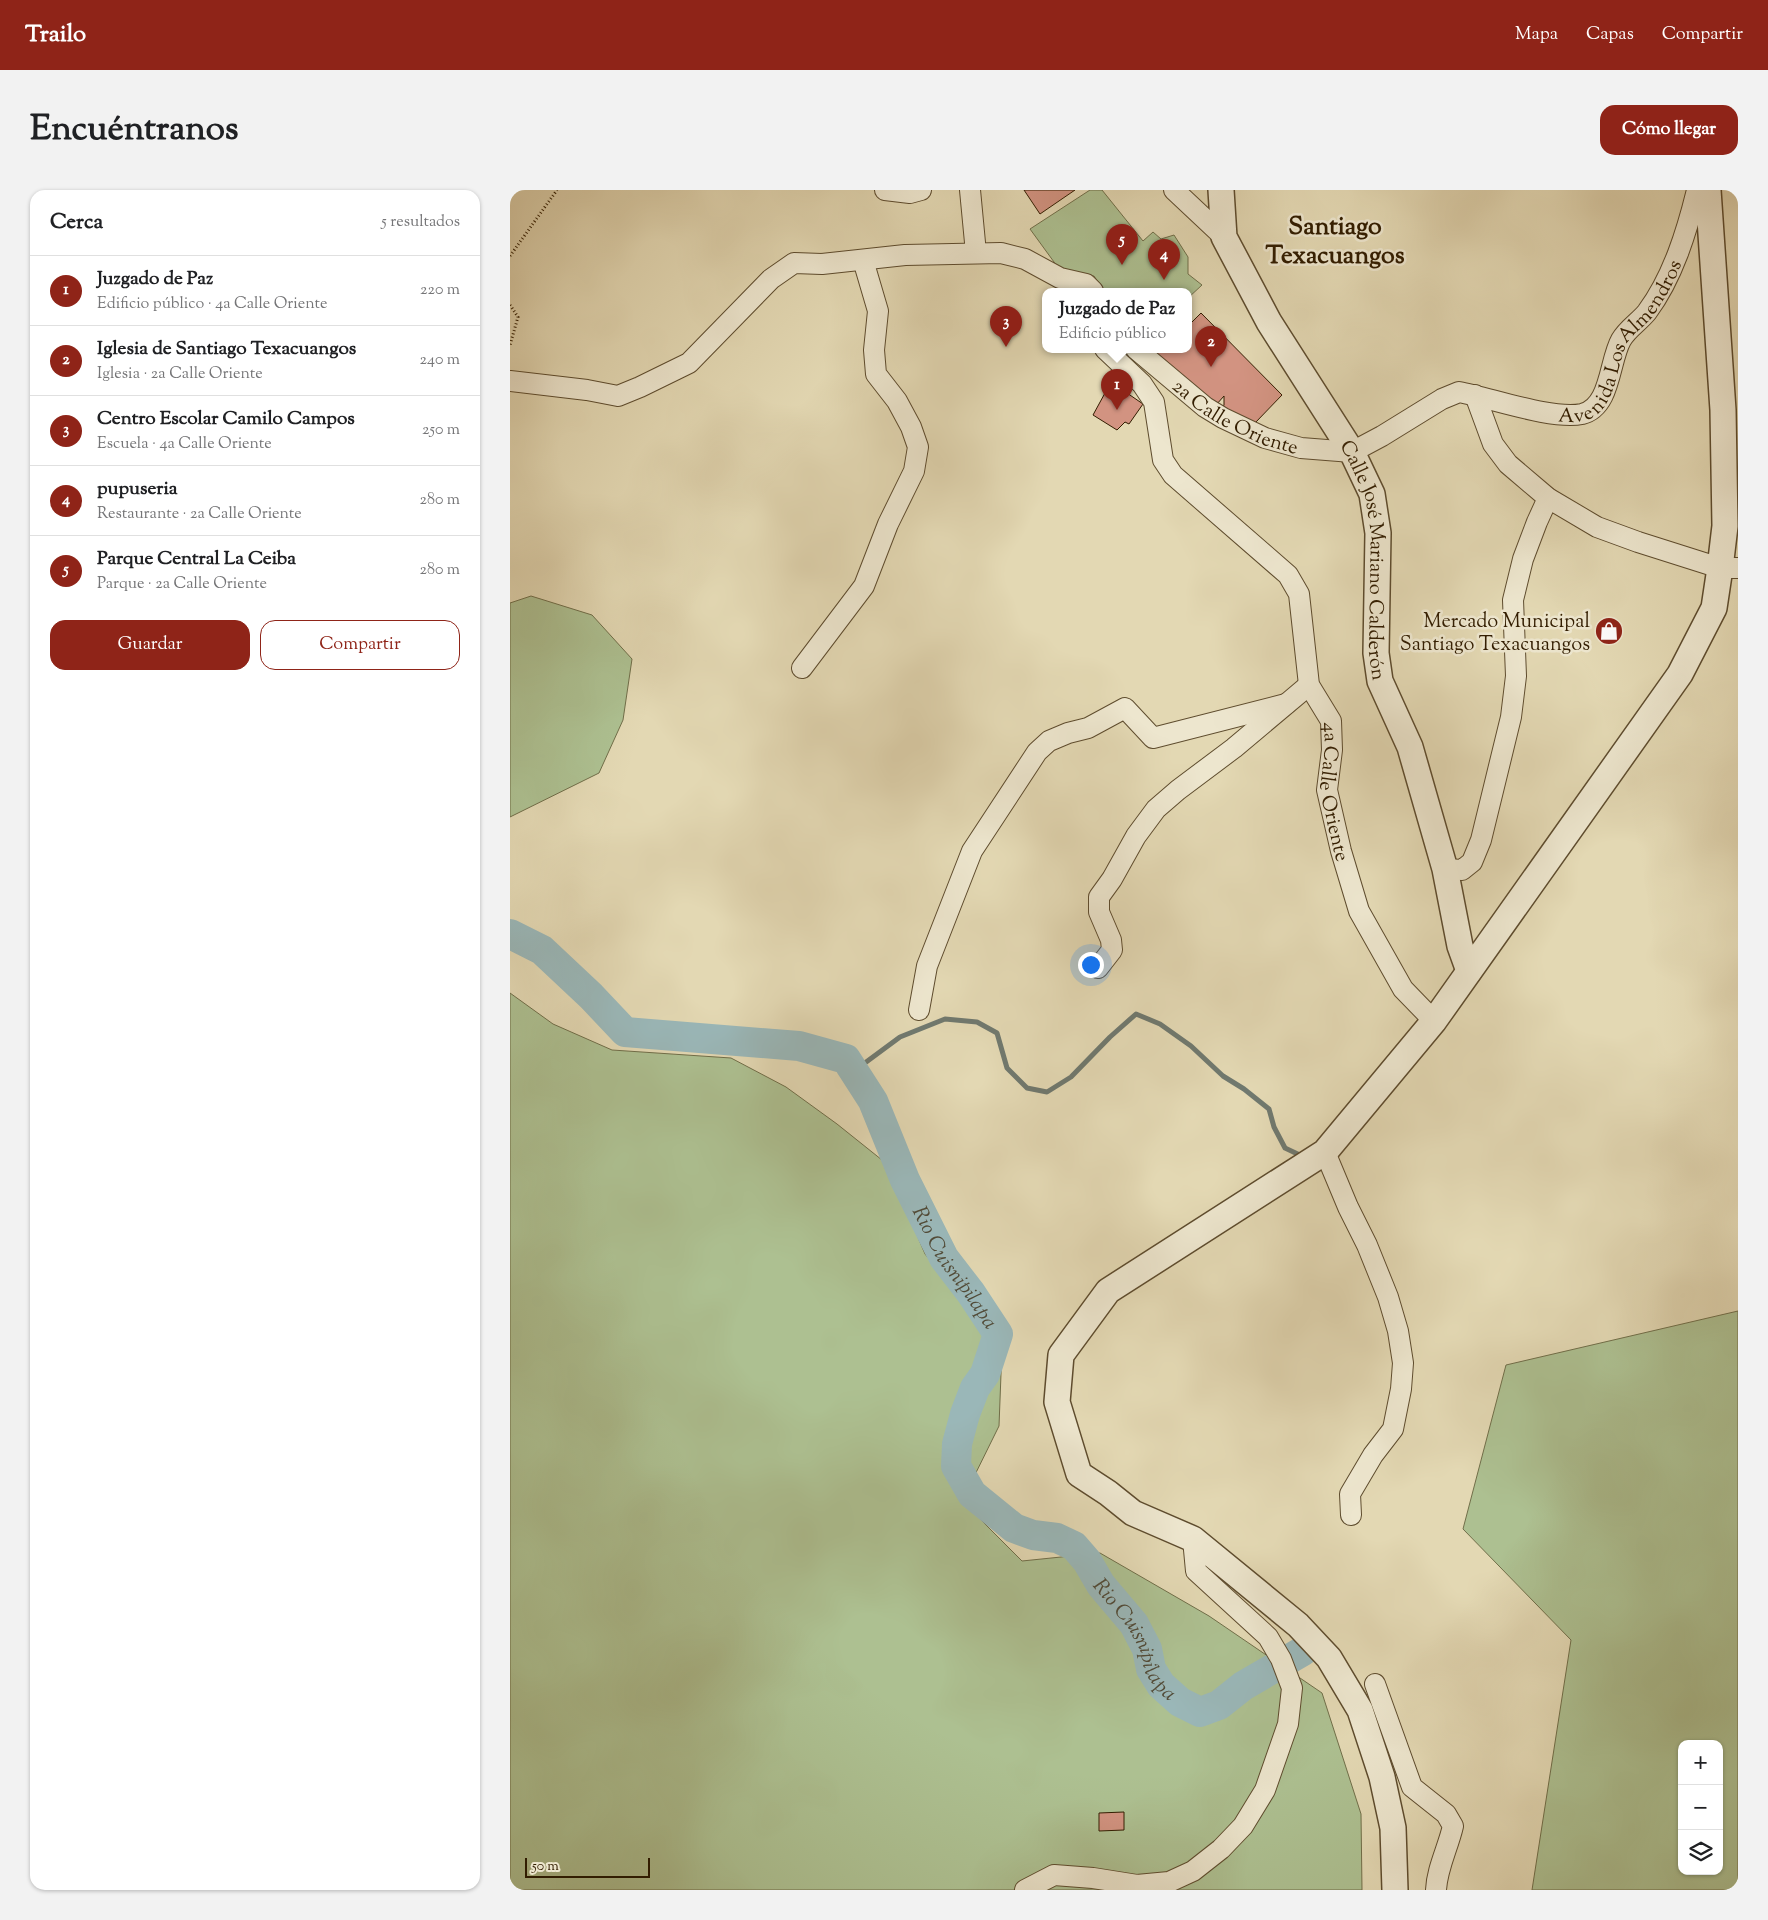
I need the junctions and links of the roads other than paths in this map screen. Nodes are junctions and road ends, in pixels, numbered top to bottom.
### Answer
1 (885, 190) edge
2 (921, 190) edge
3 (970, 190) edge
4 (1174, 190) edge
5 (1221, 190) edge
6 (1697, 190) edge
7 (1708, 190) edge
8 (1224, 238) junction
9 (976, 253) junction
10 (863, 260) junction
11 (1066, 284) edge
12 (1090, 288) edge
13 (1109, 353) edge
14 (1141, 353) edge
15 (510, 381) edge
16 (1475, 395) junction
17 (1352, 452) junction
18 (1548, 498) junction
19 (1729, 568) edge
20 (802, 668) dead end
21 (1310, 684) junction
22 (1286, 704) junction
23 (1445, 869) junction
24 (1098, 968) dead end
25 (1470, 971) junction
26 (919, 1010) dead end
27 (1434, 1022) junction
28 (1325, 1152) junction
29 (1351, 1515) dead end
30 (1193, 1539) junction
31 (1375, 1684) dead end
32 (1025, 1890) edge
33 (1395, 1890) edge
34 (1436, 1890) edge

1 - 2 street
3 - 9 street
4 - 8 street, Calle José Mariano Calderón
5 - 8 street
6 - 16 street, Avenida Los Almendros
7 - 19 street
8 - 17 street, Calle José Mariano Calderón
9 - 10 street
9 - 11 street
10 - 15 street
10 - 20 street
11 - 12 street
13 - 21 street, 4a Calle Oriente
14 - 17 street, 2a Calle Oriente
16 - 17 street, Avenida Los Almendros
16 - 18 street
17 - 23 street, Calle José Mariano Calderón
18 - 19 street
18 - 23 street
19 - 25 street
21 - 22 street
21 - 27 street, 4a Calle Oriente
22 - 24 street
22 - 26 street
23 - 25 street, Calle José Mariano Calderón
25 - 27 street
27 - 28 street
28 - 29 street
28 - 30 street
30 - 32 street
30 - 33 street
31 - 34 street

